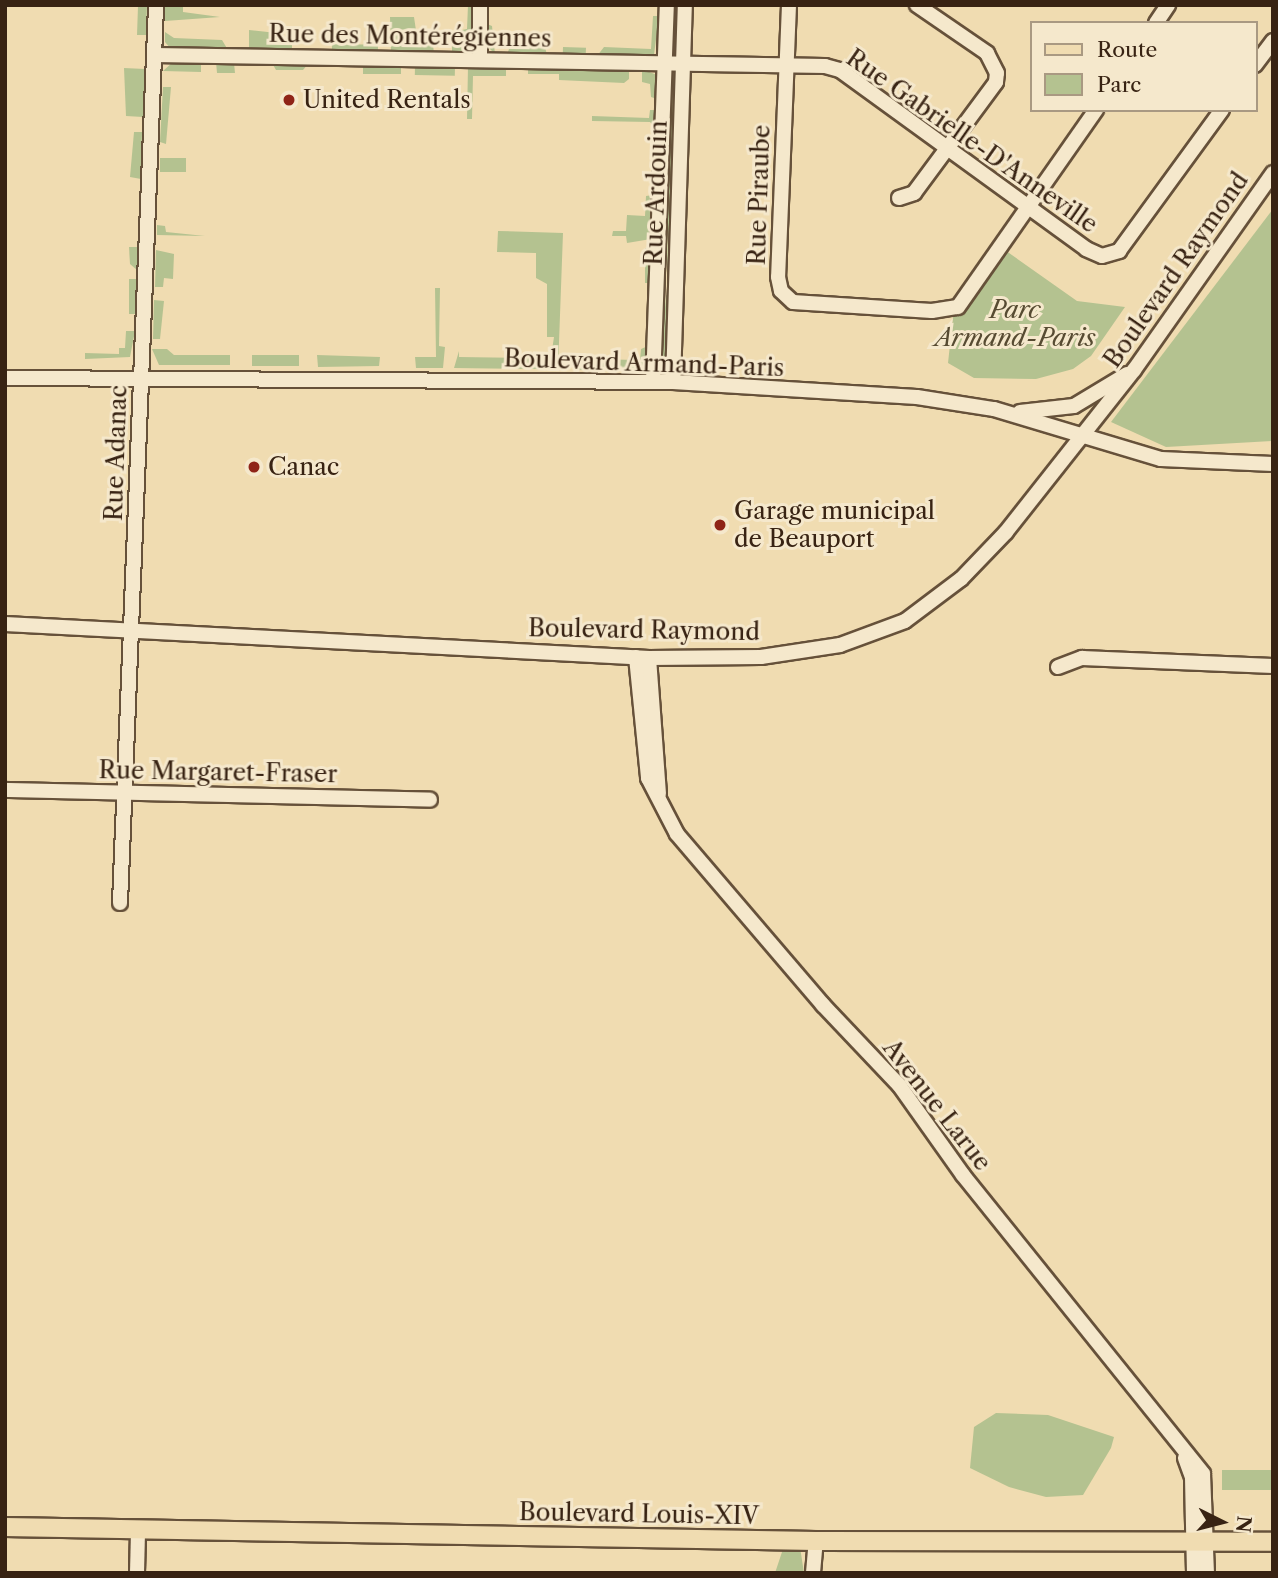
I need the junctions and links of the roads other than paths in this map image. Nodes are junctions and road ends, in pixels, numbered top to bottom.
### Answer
1 (156, 5) edge
2 (481, 5) edge
3 (667, 5) edge
4 (685, 5) edge
5 (789, 5) edge
6 (917, 5) edge
7 (1168, 5) edge
8 (1157, 21) edge
9 (1273, 41) edge
10 (155, 55) junction
11 (480, 60) junction
12 (1257, 62) edge
13 (664, 63) junction
14 (683, 63) junction
15 (786, 65) junction
16 (1095, 112) edge
17 (1221, 112) edge
18 (947, 148) junction
19 (1273, 173) edge
20 (899, 198) dead end
21 (1029, 208) junction
22 (1134, 370) junction
23 (5, 378) edge
24 (142, 378) junction
25 (653, 382) junction
26 (673, 382) junction
27 (1009, 413) junction
28 (1085, 435) junction
29 (1273, 464) edge
30 (5, 624) edge
31 (132, 628) junction
32 (643, 657) junction
33 (1273, 666) edge
34 (1058, 667) dead end
35 (5, 790) edge
36 (125, 793) junction
37 (430, 800) dead end
38 (120, 903) dead end
39 (5, 1527) edge
40 (138, 1531) junction
41 (816, 1541) junction
42 (1200, 1542) junction
43 (1273, 1542) edge
44 (136, 1573) edge
45 (813, 1573) edge
46 (1194, 1573) edge
47 (1207, 1573) edge

1 - 10 street, Rue Adanac
2 - 11 street
3 - 13 street, Rue Ardouin
4 - 14 street, Rue Ardouin
5 - 15 street, Rue Piraube
6 - 18 street
7 - 8 street
9 - 12 street
10 - 11 street, Rue des Montérégiennes
10 - 24 street, Rue Adanac
11 - 13 street, Rue des Montérégiennes
13 - 14 street, Rue Gabrielle-D'Anneville
13 - 25 street, Rue Ardouin
14 - 15 street, Rue Gabrielle-D'Anneville
14 - 26 street, Rue Ardouin
15 - 18 street, Rue Gabrielle-D'Anneville
15 - 21 street, Rue Piraube
16 - 21 street
17 - 21 street, Rue Gabrielle-D'Anneville
18 - 20 street
18 - 21 street, Rue Gabrielle-D'Anneville
19 - 22 street, Boulevard Raymond
22 - 27 street
22 - 28 street, Boulevard Raymond
23 - 24 street, Boulevard Armand-Paris
24 - 25 street, Boulevard Armand-Paris
24 - 31 street, Rue Adanac
25 - 26 street, Boulevard Armand-Paris
26 - 27 street, Boulevard Armand-Paris
27 - 28 street, Boulevard Armand-Paris
28 - 29 street, Boulevard Armand-Paris
28 - 32 street, Boulevard Raymond
30 - 31 street, Boulevard Raymond
31 - 32 street, Boulevard Raymond
31 - 36 street, Rue Adanac
32 - 42 street, Avenue Larue
33 - 34 street
35 - 36 street, Rue Margaret-Fraser
36 - 37 street, Rue Margaret-Fraser
36 - 38 street, Rue Adanac
39 - 40 main road, Boulevard Louis-XIV
40 - 41 main road, Boulevard Louis-XIV
40 - 44 street
41 - 42 main road, Boulevard Louis-XIV
41 - 45 street
42 - 43 main road, Boulevard Louis-XIV
42 - 46 street, Avenue Larue
42 - 47 street, Avenue Larue

